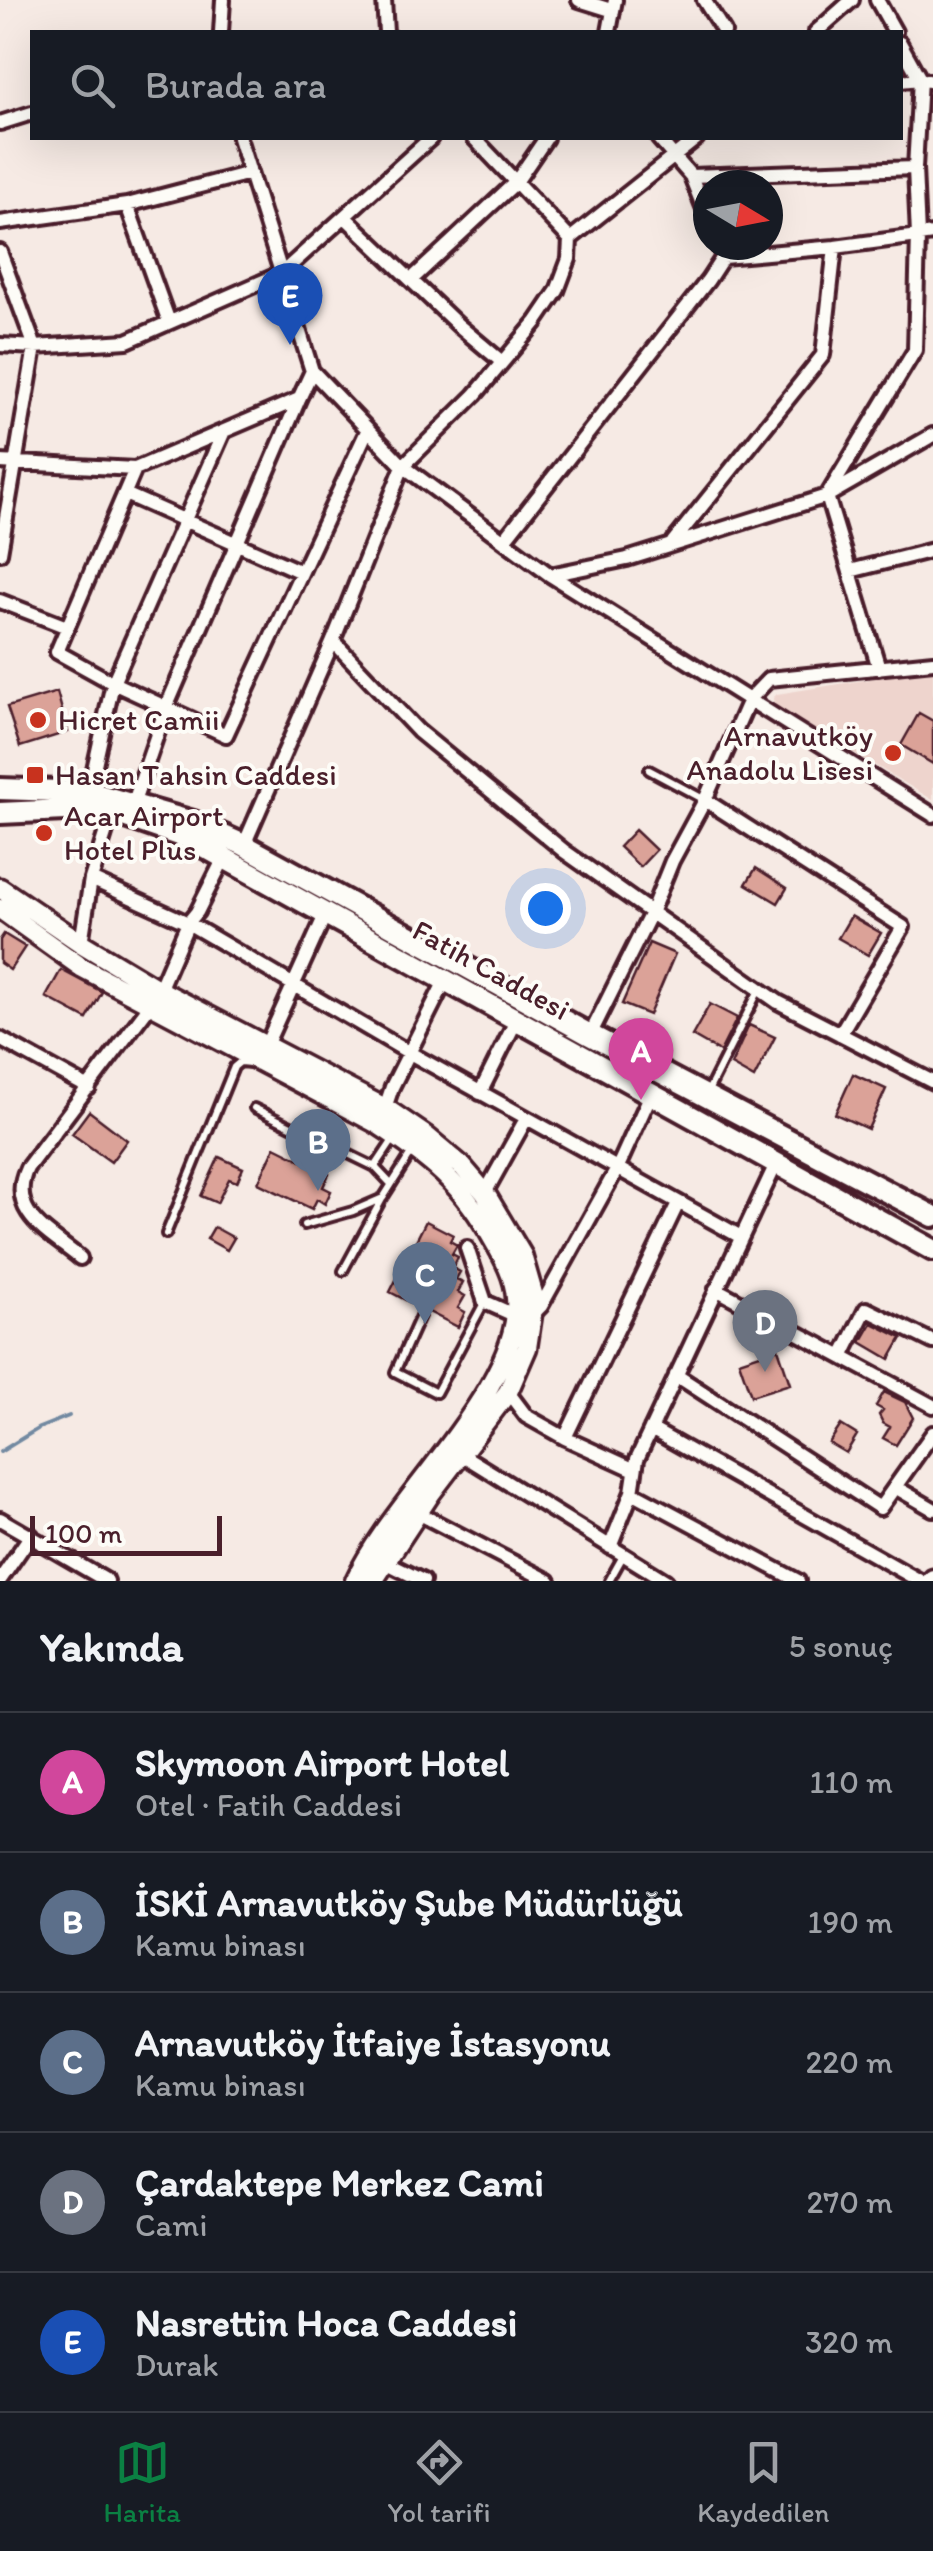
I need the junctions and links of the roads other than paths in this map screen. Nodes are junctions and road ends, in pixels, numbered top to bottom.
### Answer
1 (223, 0) edge
2 (384, 0) edge
3 (578, 0) edge
4 (704, 0) edge
5 (852, 0) edge
6 (877, 0) edge
7 (613, 5) edge
8 (221, 30) edge
9 (386, 30) edge
10 (610, 30) edge
11 (723, 30) edge
12 (818, 30) edge
13 (894, 30) edge
14 (903, 47) edge
15 (927, 80) edge
16 (30, 114) edge
17 (0, 123) edge
18 (240, 140) edge
19 (429, 140) edge
20 (476, 140) edge
21 (545, 140) edge
22 (660, 140) edge
23 (694, 140) edge
24 (673, 157) junction
25 (915, 168) junction
26 (250, 173) junction
27 (691, 176) junction
28 (693, 181) edge
29 (516, 182) junction
30 (128, 206) junction
31 (346, 218) junction
32 (0, 222) edge
33 (933, 234) edge
34 (918, 236) junction
35 (570, 239) junction
36 (835, 248) junction
37 (783, 249) edge
38 (0, 252) edge
39 (714, 260) edge
40 (282, 273) junction
41 (411, 280) junction
42 (169, 322) junction
43 (0, 345) edge
44 (35, 347) junction
45 (502, 362) junction
46 (312, 370) junction
47 (299, 399) junction
48 (224, 431) junction
49 (367, 431) junction
50 (933, 435) edge
51 (0, 462) edge
52 (16, 462) junction
53 (403, 466) junction
54 (135, 469) junction
55 (124, 494) junction
56 (828, 496) junction
57 (185, 520) junction
58 (504, 540) junction
59 (237, 543) junction
60 (672, 544) junction
61 (933, 550) edge
62 (0, 553) edge
63 (850, 571) junction
64 (302, 572) junction
65 (550, 575) junction
66 (0, 601) edge
67 (67, 627) junction
68 (332, 640) junction
69 (933, 662) edge
70 (879, 668) junction
71 (113, 682) junction
72 (749, 700) junction
73 (166, 708) junction
74 (649, 770) dead end
75 (0, 789) edge
76 (89, 792) junction
77 (705, 800) junction
78 (134, 802) junction
79 (0, 812) edge
80 (112, 812) junction
81 (933, 815) edge
82 (244, 844) junction
83 (224, 858) junction
84 (92, 879) junction
85 (0, 888) edge
86 (0, 909) edge
87 (326, 913) junction
88 (651, 913) junction
89 (188, 923) junction
90 (80, 943) junction
91 (446, 980) junction
92 (294, 985) junction
93 (760, 989) junction
94 (155, 997) junction
95 (518, 1019) junction
96 (840, 1034) junction
97 (590, 1035) junction
98 (0, 1039) edge
99 (408, 1052) junction
100 (262, 1053) junction
101 (933, 1082) edge
102 (89, 1088) junction
103 (480, 1093) junction
104 (651, 1094) junction
105 (706, 1096) junction
106 (254, 1108) dead end
107 (385, 1108) junction
108 (526, 1118) junction
109 (401, 1129) junction
110 (414, 1148) junction
111 (777, 1162) junction
112 (375, 1167) junction
113 (617, 1170) junction
114 (391, 1184) junction
115 (485, 1192) junction
116 (383, 1198) junction
117 (678, 1204) junction
118 (933, 1216) edge
119 (304, 1226) dead end
120 (166, 1234) dead end
121 (740, 1237) junction
122 (467, 1248) dead end
123 (933, 1250) edge
124 (80, 1258) dead end
125 (343, 1272) dead end
126 (716, 1289) junction
127 (485, 1302) junction
128 (524, 1315) junction
129 (420, 1316) dead end
130 (933, 1342) edge
131 (842, 1357) junction
132 (676, 1375) junction
133 (508, 1392) junction
134 (933, 1406) edge
135 (651, 1429) junction
136 (933, 1433) edge
137 (565, 1438) junction
138 (460, 1454) junction
139 (635, 1470) junction
140 (896, 1487) junction
141 (632, 1492) junction
142 (933, 1510) edge
143 (418, 1513) junction
144 (0, 1519) edge
145 (31, 1535) junction
146 (610, 1546) junction
147 (623, 1556) junction
148 (377, 1558) junction
149 (0, 1580) edge
150 (107, 1581) edge
151 (355, 1581) edge
152 (373, 1581) edge
153 (423, 1581) edge
154 (549, 1581) edge
155 (609, 1581) edge
156 (666, 1581) edge
157 (798, 1581) edge
158 (920, 1581) edge

1 - 8 street
2 - 9 street
3 - 7 street
4 - 11 street
5 - 12 street
6 - 13 street
7 - 10 street
14 - 15 street
15 - 25 street
16 - 17 street
18 - 26 street
19 - 31 street
20 - 29 street
21 - 29 street
22 - 24 street
23 - 24 street
24 - 27 street
24 - 35 street
25 - 27 street
25 - 34 street
26 - 30 street
26 - 40 street
27 - 28 street
29 - 35 street
29 - 41 street
30 - 32 street
30 - 42 street
31 - 40 street
31 - 41 street
33 - 34 street
34 - 36 street
34 - 56 street
35 - 45 street
36 - 37 street
36 - 60 street
38 - 44 street
39 - 58 street
40 - 42 street
40 - 46 street
41 - 45 street
42 - 44 street
43 - 44 street
44 - 52 street
45 - 53 street
46 - 47 street
46 - 49 street
47 - 48 street
47 - 59 street
48 - 54 street
48 - 57 street
49 - 53 street
49 - 64 street
50 - 56 street
51 - 52 street
52 - 54 street
52 - 62 street
53 - 58 street
53 - 68 street
54 - 55 street
55 - 57 street
55 - 67 street
56 - 60 street
56 - 63 street
57 - 59 street
57 - 71 street
58 - 65 street
59 - 64 street
59 - 73 street
60 - 65 street
61 - 63 street
63 - 70 street
64 - 73 street
65 - 72 street
66 - 67 street
67 - 71 street
68 - 82 street
68 - 88 street
69 - 70 street
70 - 72 street
71 - 73 street
71 - 76 street
72 - 77 street
72 - 81 street
73 - 78 street
74 - 77 lane
75 - 76 main road, Fatih Caddesi
76 - 78 main road, Fatih Caddesi
77 - 88 street
77 - 96 street
78 - 82 main road, Fatih Caddesi
79 - 80 main road, Fatih Caddesi
80 - 83 main road, Fatih Caddesi
80 - 84 street
82 - 97 main road, Fatih Caddesi
83 - 87 main road, Fatih Caddesi
83 - 89 street
84 - 89 street
84 - 90 street
85 - 90 street
86 - 94 street
87 - 91 main road, Fatih Caddesi
87 - 92 street
88 - 93 street
88 - 97 street
89 - 92 street
89 - 94 street
90 - 94 street
91 - 95 main road, Fatih Caddesi
91 - 99 street
92 - 99 street
92 - 100 street
93 - 96 street
93 - 105 lane
94 - 100 street
94 - 102 street
95 - 103 street
95 - 104 main road, Fatih Caddesi
96 - 101 street
97 - 105 main road, Fatih Caddesi
98 - 102 street
99 - 103 street
99 - 107 street
100 - 107 street
100 - 109 street
100 - 120 lane
102 - 124 street
103 - 108 street
104 - 111 main road, Fatih Caddesi
104 - 113 street
105 - 118 main road, Fatih Caddesi
106 - 112 lane
107 - 109 street
108 - 113 street
108 - 115 street
109 - 110 street
109 - 112 lane
109 - 115 street
110 - 114 lane
110 - 128 street
111 - 121 street
111 - 123 main road, Fatih Caddesi
112 - 114 lane
113 - 117 street
113 - 128 street
114 - 116 lane
115 - 128 street
116 - 119 lane
116 - 125 lane
117 - 121 street
117 - 137 street
121 - 126 street
122 - 127 street
126 - 131 street
126 - 132 street
127 - 128 street
127 - 129 lane
128 - 133 street
128 - 148 street
130 - 131 street
131 - 134 street
132 - 135 street
132 - 140 street
133 - 137 street
133 - 138 street
135 - 139 street
135 - 158 street
136 - 140 street
137 - 139 street
138 - 143 street
138 - 146 street
139 - 141 street
140 - 142 street
141 - 146 street
141 - 157 street
143 - 148 street
143 - 154 street
144 - 145 street
145 - 149 street
145 - 150 street
146 - 147 street
147 - 155 lane
147 - 156 street
148 - 151 street
148 - 152 street
148 - 153 street

